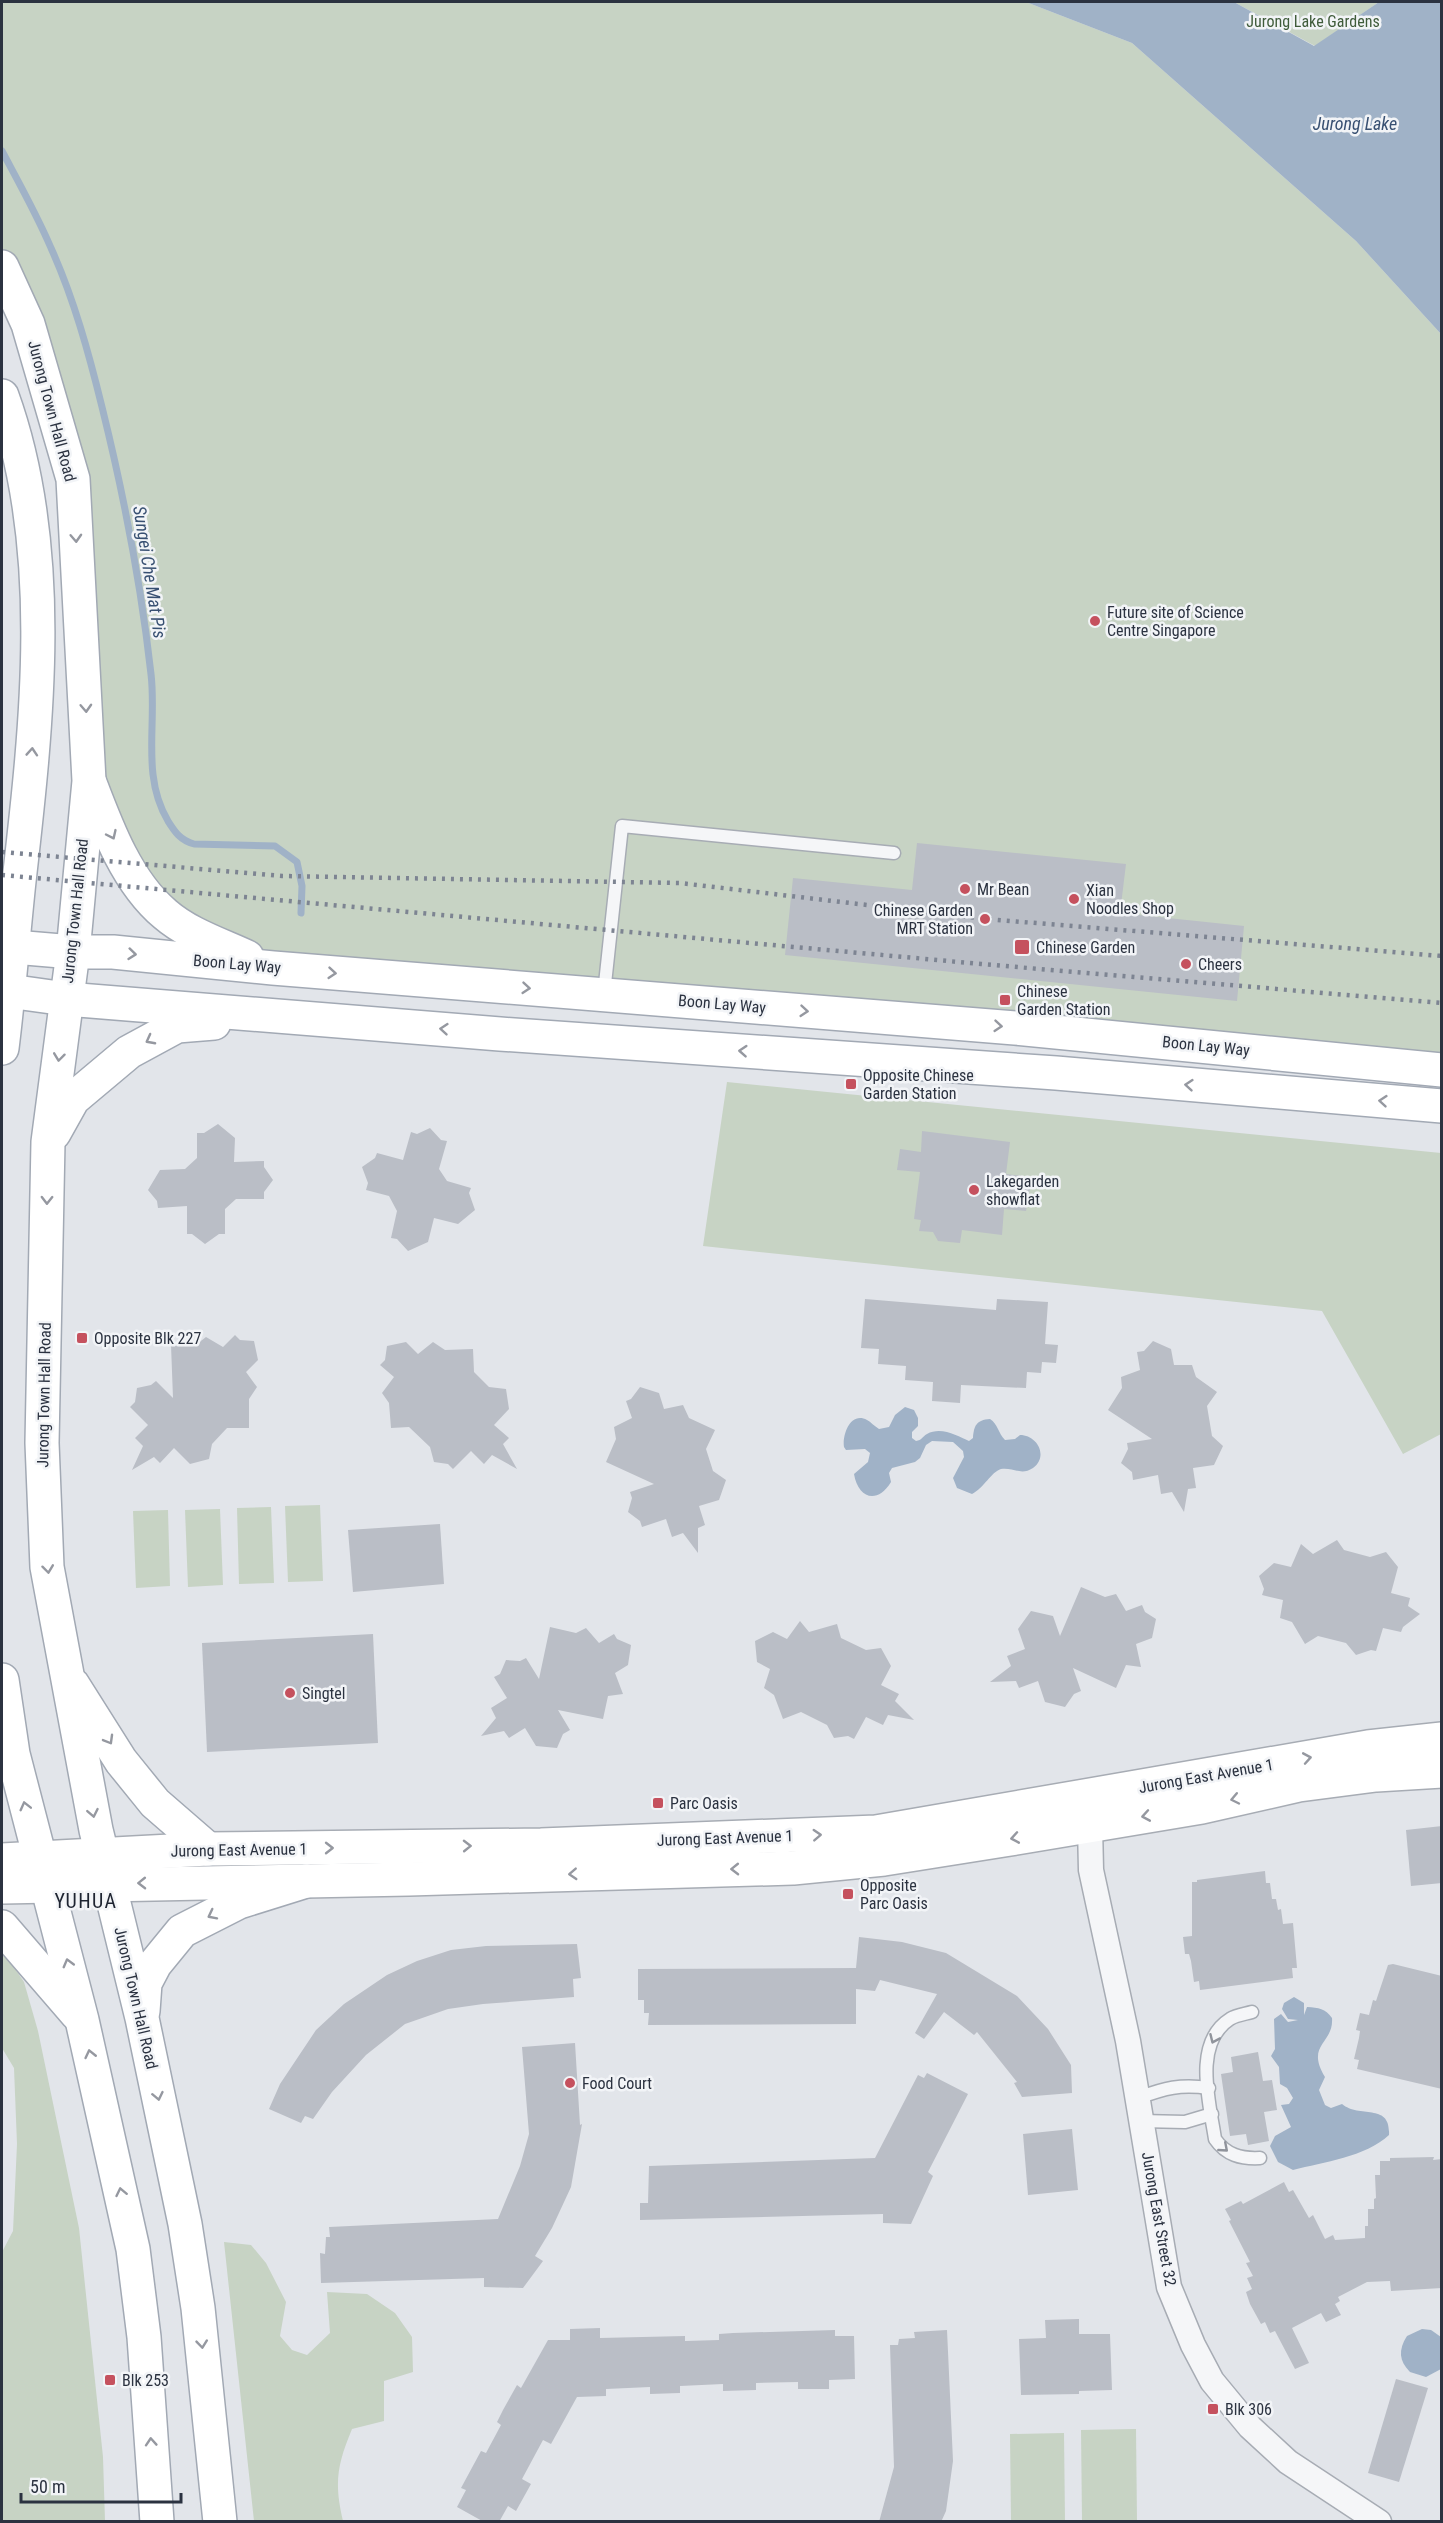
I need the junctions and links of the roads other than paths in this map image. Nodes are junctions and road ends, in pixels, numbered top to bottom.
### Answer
1 (2, 267) edge
2 (2, 396) edge
3 (89, 781) junction
4 (27, 811) junction
5 (2, 843) edge
6 (894, 853) dead end
7 (8, 946) edge
8 (73, 952) junction
9 (273, 968) junction
10 (6, 990) edge
11 (604, 995) junction
12 (66, 999) junction
13 (289, 1016) junction
14 (2, 1048) edge
15 (1442, 1070) edge
16 (1442, 1106) edge
17 (48, 1142) junction
18 (66, 1673) junction
19 (2, 1680) edge
20 (1442, 1739) edge
21 (13, 1754) junction
22 (1439, 1775) edge
23 (2, 1785) edge
24 (1077, 1813) junction
25 (208, 1849) junction
26 (611, 1858) junction
27 (2, 1860) edge
28 (106, 1869) junction
29 (43, 1872) junction
30 (306, 1881) junction
31 (2, 1887) edge
32 (2, 1927) edge
33 (1252, 2012) dead end
34 (142, 2018) junction
35 (82, 2020) junction
36 (1209, 2088) junction
37 (1139, 2110) junction
38 (1212, 2114) junction
39 (1260, 2158) dead end
40 (157, 2522) edge
41 (220, 2522) edge
42 (1378, 2522) edge

1 -> 3 main road, Jurong Town Hall Road
4 -> 2 main road
3 - 8 main road, Jurong Town Hall Road
3 -> 9 main road
4 - 5 main road
4 - 7 main road
6 - 11 lane
7 - 8 main road, Boon Lay Way
7 - 10 main road
8 -> 9 main road, Boon Lay Way
8 - 12 main road, Jurong Town Hall Road
9 -> 11 main road, Boon Lay Way
10 - 12 main road
10 - 14 main road
11 -> 15 main road, Boon Lay Way
12 - 13 main road
12 -> 17 main road, Jurong Town Hall Road
16 -> 13 main road
13 -> 17 main road
17 -> 18 main road, Jurong Town Hall Road
18 -> 25 main road
18 -> 28 main road, Jurong Town Hall Road
19 - 21 main road
24 -> 20 main road, Jurong East Avenue 1
21 - 23 main road
29 -> 21 main road
22 -> 24 main road, Jurong East Avenue 1
24 - 26 main road, Jurong East Avenue 1
24 - 37 street, Jurong East Street 32
25 -> 26 main road, Jurong East Avenue 1
25 - 28 main road, Jurong East Avenue 1
26 -> 30 main road, Jurong East Avenue 1
27 - 29 main road, Jurong East Avenue 1
28 - 29 main road, Jurong East Avenue 1
30 -> 28 main road, Jurong East Avenue 1
28 - 34 main road, Jurong Town Hall Road
29 - 31 main road, Jurong East Avenue 1
35 -> 29 main road
30 -> 34 main road
32 - 35 main road
33 -> 36 lane
34 -> 41 main road, Jurong Town Hall Road
40 -> 35 main road
36 - 37 lane
36 - 38 lane
37 - 38 lane
37 - 42 street, Jurong East Street 32
38 -> 39 lane

